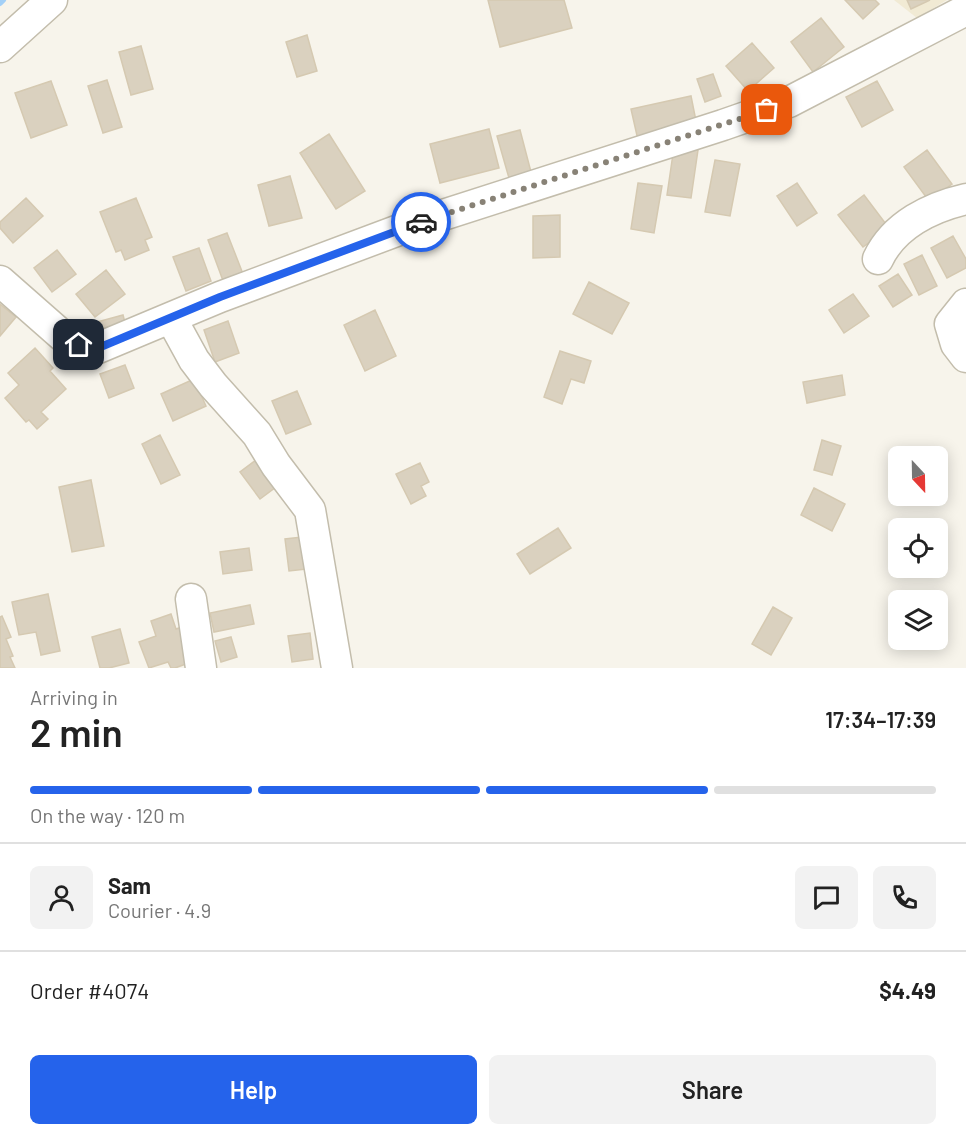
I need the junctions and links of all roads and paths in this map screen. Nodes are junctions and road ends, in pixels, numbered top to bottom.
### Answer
1 (52, 0) edge
2 (966, 10) edge
3 (0, 47) edge
4 (966, 199) edge
5 (878, 259) dead end
6 (0, 281) edge
7 (966, 304) edge
8 (171, 318) junction
9 (966, 357) edge
10 (191, 599) dead end
11 (201, 668) edge
12 (337, 668) edge

1 - 3 street
2 - 8 street
4 - 5 street
6 - 8 street
7 - 9 street
8 - 12 street
10 - 11 street

